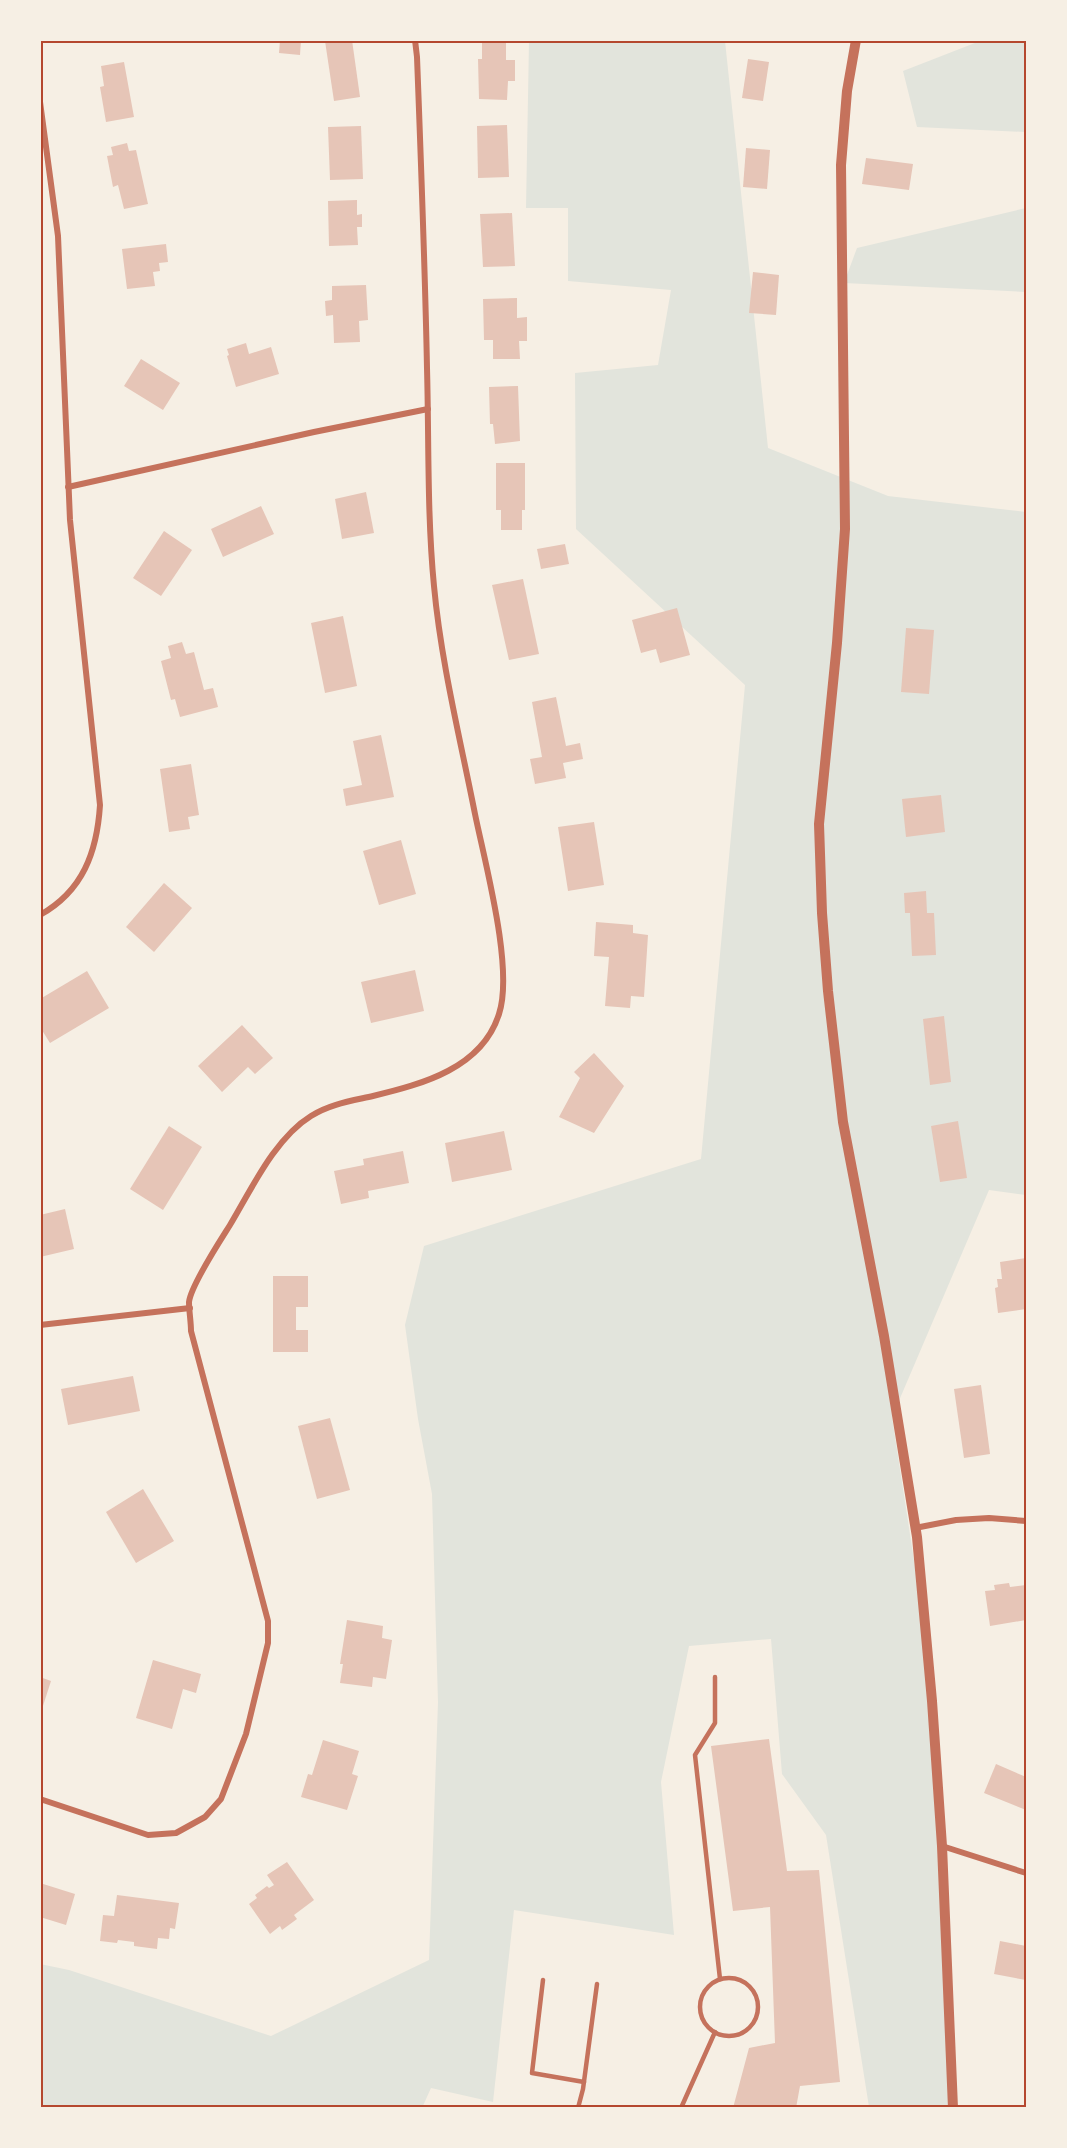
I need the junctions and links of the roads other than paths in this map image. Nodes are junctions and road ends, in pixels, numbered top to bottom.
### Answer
1 (415, 40) edge
2 (856, 40) edge
3 (40, 102) edge
4 (428, 409) junction
5 (68, 487) junction
6 (40, 915) edge
7 (190, 1308) junction
8 (40, 1325) edge
9 (1026, 1521) edge
10 (915, 1528) junction
11 (715, 1677) dead end
12 (40, 1799) edge
13 (942, 1846) junction
14 (1026, 1873) edge
15 (720, 1979) junction
16 (543, 1980) dead end
17 (597, 1984) dead end
18 (715, 2032) junction
19 (584, 2082) junction
20 (578, 2108) edge
21 (681, 2108) edge
22 (953, 2108) edge

1 - 4 street
2 - 10 street
3 - 5 street
4 - 5 street
4 - 7 street
5 - 6 street
7 - 8 street
7 - 12 street
9 - 10 street
10 - 13 street
11 - 15 lane
13 - 14 street
13 - 22 street
15 - 18 lane
15 - 18 lane
16 - 19 lane
17 - 19 lane
18 - 21 lane
19 - 20 lane

